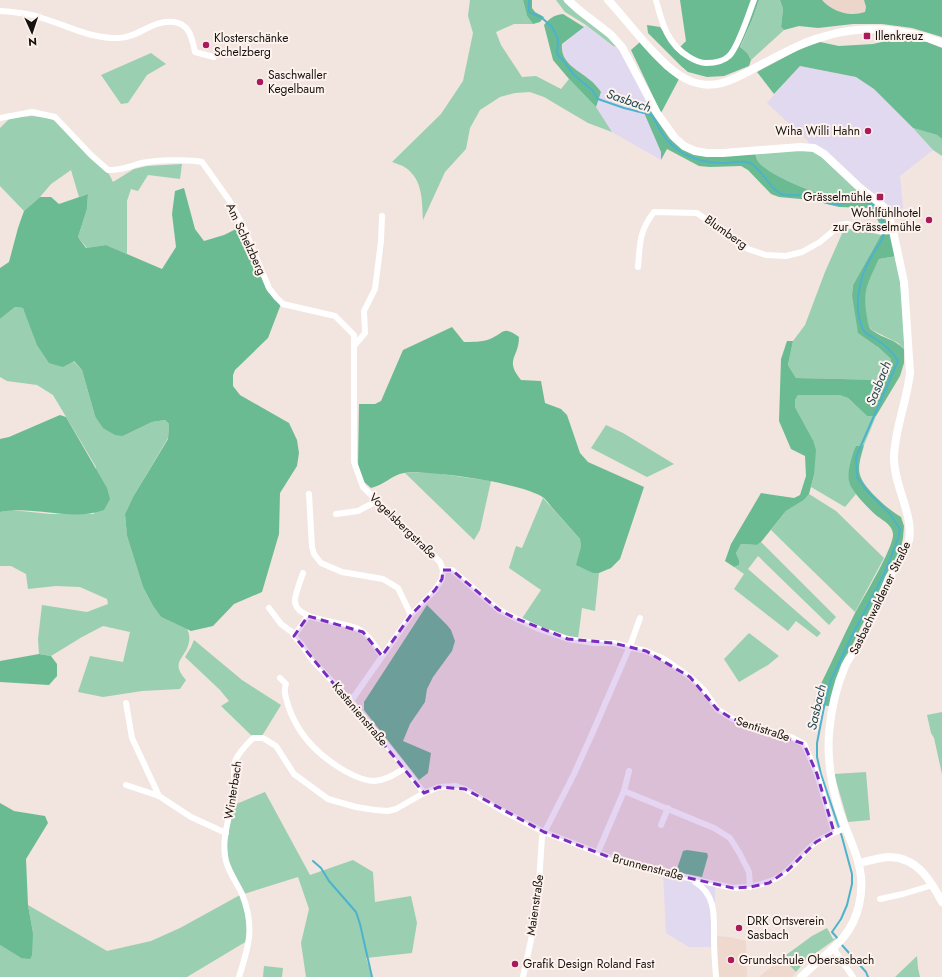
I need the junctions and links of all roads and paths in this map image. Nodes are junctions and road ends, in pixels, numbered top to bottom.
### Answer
1 (568, 0) edge
2 (608, 0) edge
3 (656, 0) edge
4 (754, 0) edge
5 (0, 11) edge
6 (942, 43) edge
7 (214, 57) dead end
8 (0, 118) edge
9 (382, 216) dead end
10 (888, 231) junction
11 (638, 267) dead end
12 (354, 346) junction
13 (309, 494) dead end
14 (377, 501) junction
15 (336, 514) dead end
16 (442, 570) junction
17 (303, 573) dead end
18 (269, 608) dead end
19 (308, 616) junction
20 (411, 616) junction
21 (640, 618) dead end
22 (294, 636) junction
23 (630, 646) junction
24 (382, 656) junction
25 (280, 678) dead end
26 (351, 701) junction
27 (126, 703) dead end
28 (406, 768) junction
29 (629, 770) dead end
30 (126, 785) dead end
31 (624, 791) junction
32 (424, 793) junction
33 (159, 796) junction
34 (668, 808) junction
35 (661, 825) dead end
36 (844, 828) junction
37 (544, 832) junction
38 (835, 832) junction
39 (226, 833) junction
40 (598, 852) junction
41 (860, 863) junction
42 (690, 879) junction
43 (933, 885) junction
44 (750, 888) junction
45 (880, 899) dead end
46 (942, 902) edge
47 (839, 943) junction
48 (239, 977) edge
49 (523, 977) edge
50 (716, 977) edge
51 (801, 977) edge
52 (854, 977) edge

1 - 10 main road, Sasbachwaldener Straße
2 - 6 main road
3 - 4 street
5 - 7 street
8 - 12 street, Am Schelzberg
9 - 12 street
10 - 11 street, Blumberg
10 - 36 main road, Sasbachwaldener Straße
12 - 14 street, Vogelsbergstraße
13 - 20 street
14 - 15 street
14 - 16 street, Vogelsbergstraße
16 - 20 street, Vogelsbergstraße
16 - 23 street
17 - 19 street
18 - 22 street, Kastanienstraße
19 - 22 street
19 - 24 street
20 - 24 street, Vogelsbergstraße
21 - 23 street
22 - 26 street, Kastanienstraße
23 - 37 street
23 - 38 street, Sentistraße
24 - 26 street, Vogelsbergstraße
25 - 28 street
26 - 28 street, Kastanienstraße
27 - 33 street
28 - 32 street, Kastanienstraße
29 - 31 street
30 - 33 street, Winterbach
31 - 34 street
31 - 40 street
32 - 37 street, Brunnenstraße
32 - 39 street, Winterbach
33 - 39 street, Winterbach
34 - 35 street
34 - 44 street
36 - 38 street, Brunnenstraße
36 - 41 main road, Sasbachwaldener Straße
37 - 40 street, Brunnenstraße
37 - 49 street, Maienstraße
38 - 44 street, Brunnenstraße
39 - 48 street, Winterbach
40 - 42 street, Brunnenstraße
41 - 43 main road
41 - 47 main road, Sasbachwaldener Straße
42 - 44 street, Brunnenstraße
42 - 50 street
43 - 45 street
43 - 46 main road
47 - 51 main road
47 - 52 street

